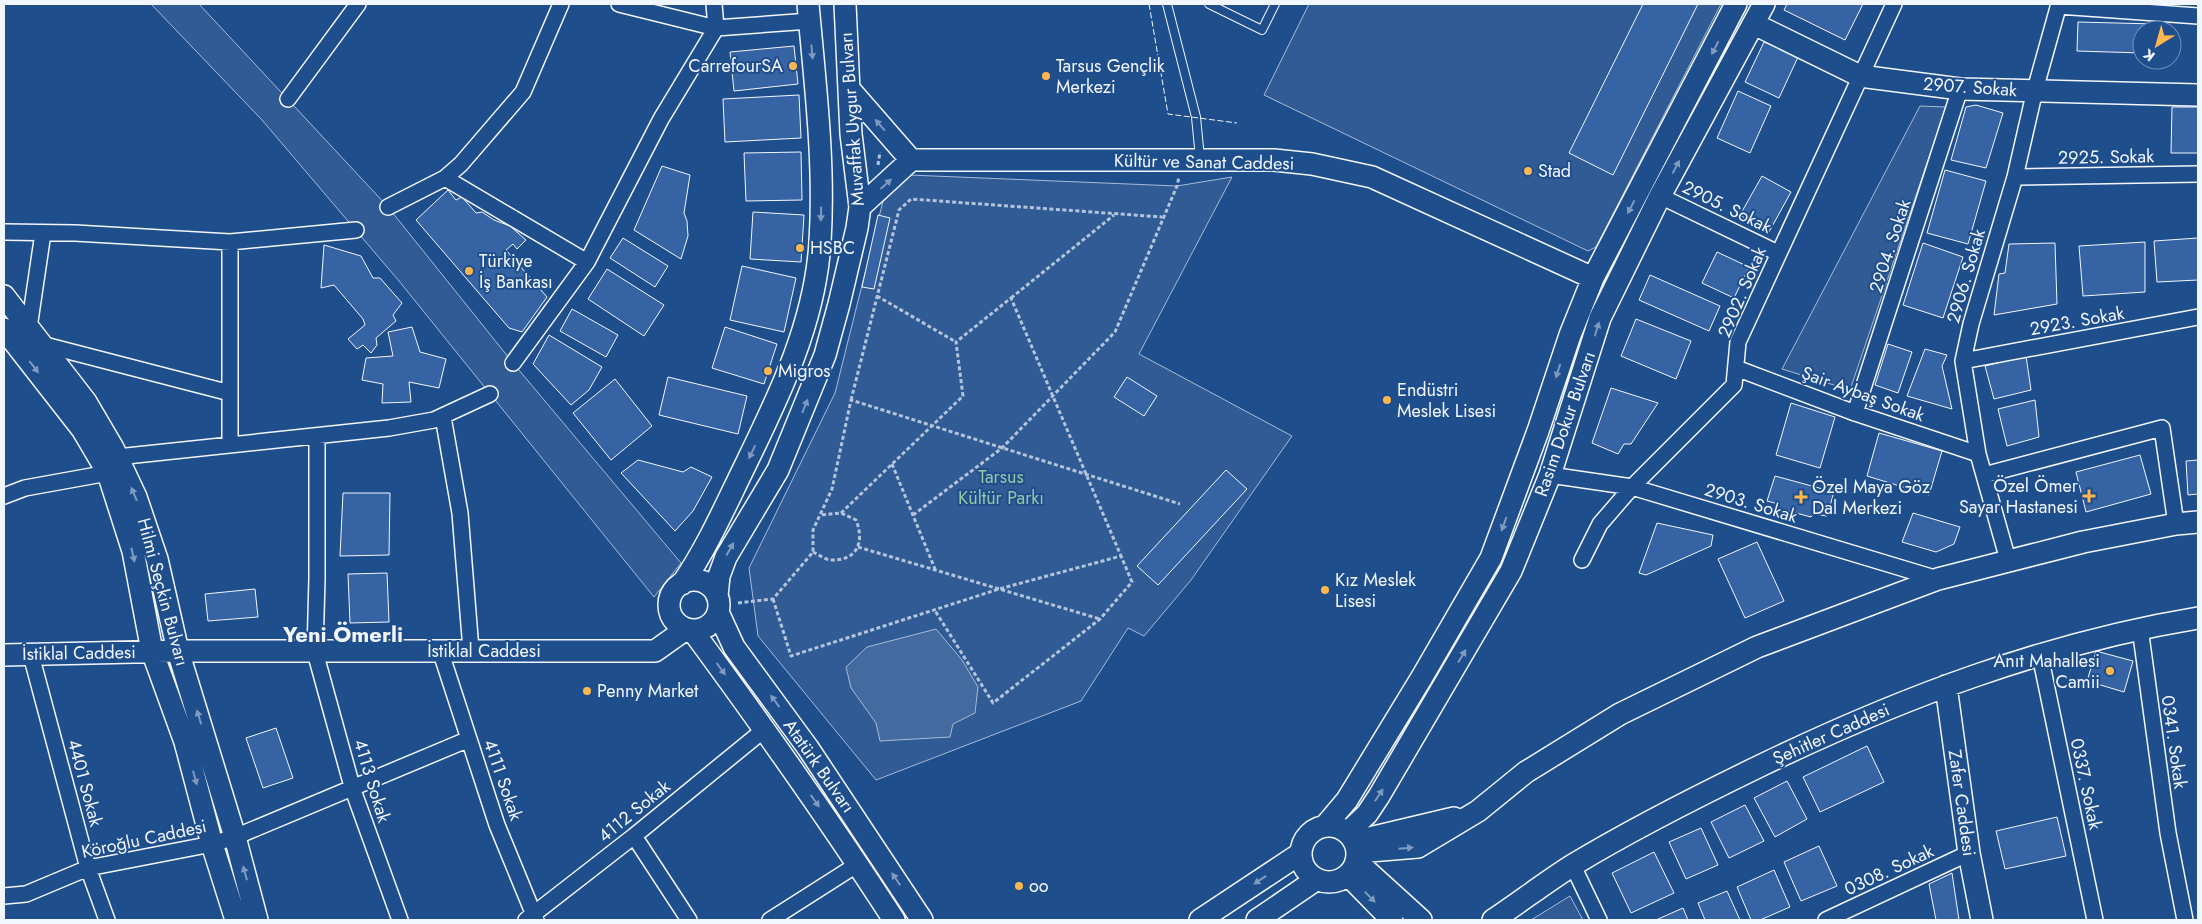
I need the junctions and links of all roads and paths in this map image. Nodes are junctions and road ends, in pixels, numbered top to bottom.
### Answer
1 (358, 4) edge
2 (560, 4) edge
3 (619, 4) edge
4 (714, 4) edge
5 (845, 4) edge
6 (1167, 4) edge
7 (1209, 4) edge
8 (1275, 4) edge
9 (1736, 4) edge
10 (1764, 4) edge
11 (1894, 4) edge
12 (2058, 5) edge
13 (809, 12) edge
14 (2198, 16) edge
15 (1754, 24) junction
16 (716, 28) junction
17 (1860, 76) junction
18 (1960, 89) junction
19 (850, 90) junction
20 (2035, 90) junction
21 (2198, 95) edge
22 (288, 99) dead end
23 (911, 160) junction
24 (1191, 161) junction
25 (2198, 174) edge
26 (2015, 177) junction
27 (445, 178) junction
28 (1660, 196) junction
29 (388, 207) dead end
30 (860, 207) junction
31 (1115, 214) junction
32 (1162, 218) junction
33 (356, 230) dead end
34 (4, 232) edge
35 (43, 233) junction
36 (230, 242) junction
37 (1778, 253) junction
38 (587, 262) junction
39 (1593, 278) junction
40 (4, 296) edge
41 (877, 296) junction
42 (1011, 298) junction
43 (2198, 318) edge
44 (4, 329) edge
45 (35, 336) junction
46 (956, 342) junction
47 (1963, 361) junction
48 (513, 363) dead end
49 (1736, 368) junction
50 (230, 393) junction
51 (490, 394) dead end
52 (1052, 395) junction
53 (851, 400) junction
54 (1855, 413) junction
55 (443, 417) junction
56 (932, 426) junction
57 (317, 436) junction
58 (230, 445) junction
59 (1002, 448) junction
60 (1978, 454) junction
61 (892, 464) junction
62 (112, 465) junction
63 (1086, 474) junction
64 (1984, 474) junction
65 (1550, 475) junction
66 (1632, 487) junction
67 (4, 496) edge
68 (1180, 504) dead end
69 (841, 513) junction
70 (820, 515) junction
71 (913, 515) junction
72 (2198, 522) edge
73 (2176, 524) junction
74 (858, 547) junction
75 (813, 552) junction
76 (1121, 556) junction
77 (1582, 560) dead end
78 (2008, 560) junction
79 (935, 570) junction
80 (1938, 578) junction
81 (682, 584) junction
82 (999, 589) junction
83 (773, 599) junction
84 (717, 604) junction
85 (738, 604) dead end
86 (934, 610) junction
87 (2198, 618) edge
88 (1100, 619) junction
89 (2140, 628) junction
90 (689, 629) junction
91 (440, 650) junction
92 (471, 650) junction
93 (152, 651) junction
94 (178, 651) junction
95 (315, 652) junction
96 (31, 654) junction
97 (4, 655) edge
98 (2040, 655) junction
99 (1946, 686) junction
100 (765, 729) junction
101 (469, 739) junction
102 (352, 786) junction
103 (1325, 826) junction
104 (634, 836) junction
105 (235, 837) junction
106 (212, 844) junction
107 (1353, 852) junction
108 (1301, 853) junction
109 (1969, 853) junction
110 (858, 864) junction
111 (1573, 866) junction
112 (88, 868) junction
113 (1317, 879) junction
114 (4, 896) edge
115 (531, 918) edge
116 (107, 920) edge
117 (236, 920) edge
118 (257, 920) edge
119 (400, 920) edge
120 (689, 920) edge
121 (770, 920) edge
122 (894, 920) edge
123 (922, 920) edge
124 (1200, 920) edge
125 (1257, 920) edge
126 (1392, 920) edge
127 (1421, 920) edge
128 (1493, 920) edge
129 (1600, 920) edge
130 (1826, 920) edge
131 (1982, 920) edge
132 (2095, 920) edge
133 (2185, 920) edge

1 - 22 street
2 - 27 street
3 - 16 street
4 - 16 street
5 - 19 street, Muvaffak Uygur Bulvarı
6 - 24 lane
7 - 8 lane
9 -> 39 street
10 - 15 street, Rasim Dokur Bulvarı
11 - 17 street, 2902. Sokak
12 - 14 street
12 - 20 street, 2906. Sokak
13 - 16 street
13 -> 81 street, Muvaffak Uygur Bulvarı
15 - 17 street, 2907. Sokak
28 -> 15 street, Rasim Dokur Bulvarı
16 - 38 street
17 - 18 street, 2907. Sokak
17 - 37 street, 2902. Sokak
18 - 20 street, 2907. Sokak
18 - 54 street, 2904. Sokak
23 -> 19 street
19 - 30 street, Muvaffak Uygur Bulvarı
20 - 21 street, 2907. Sokak
20 - 26 street, 2906. Sokak
23 - 24 street, Kültür ve Sanat Caddesi
30 -> 23 street
24 - 32 path
24 - 39 street, Kültür ve Sanat Caddesi
25 - 26 street, 2925. Sokak
26 - 47 street, 2906. Sokak
27 - 29 street
27 - 38 street
28 - 37 street, 2905. Sokak
65 -> 28 street, Rasim Dokur Bulvarı
84 -> 30 street, Muvaffak Uygur Bulvarı
31 - 32 path
31 - 41 path
31 - 42 path
32 - 52 path
33 - 36 street
34 - 35 street
35 - 36 street
35 - 45 street
36 - 50 street
37 - 49 street, 2902. Sokak
38 - 48 street
39 -> 103 street
40 - 45 street, Hilmi Seçkin Bulvarı
41 - 46 path
41 - 53 path
42 - 46 path
42 - 52 path
43 - 47 street, 2923. Sokak
44 -> 62 street, Hilmi Seçkin Bulvarı
45 - 50 street
45 - 62 street, Hilmi Seçkin Bulvarı
46 - 56 path
47 - 60 street, 2906. Sokak
49 - 54 street, Şair Aybaş Sokak
49 - 66 street, 2902. Sokak
50 - 58 street
51 - 55 street
52 - 59 path
52 - 63 path
53 - 56 path
53 - 70 path
54 - 60 street, Şair Aybaş Sokak
55 - 57 street
55 - 92 street
56 - 59 path
56 - 61 path
57 - 58 street
57 - 95 street, 4113 Sokak
58 - 62 street
59 - 63 path
59 - 71 path
60 - 64 street, 2906. Sokak
61 - 69 path
61 - 71 path
62 - 67 street
62 -> 93 street, Hilmi Seçkin Bulvarı
94 -> 62 street, Hilmi Seçkin Bulvarı
63 - 68 path
63 - 76 path
64 - 73 street
64 - 78 street, 2906. Sokak
65 - 66 street, 2903. Sokak
107 -> 65 street, Rasim Dokur Bulvarı
66 - 77 street, 2902. Sokak
66 - 80 street, 2903. Sokak
69 - 70 path
69 - 74 path
70 - 75 path
71 - 79 path
72 - 73 street
73 - 78 street
74 - 75 path
74 - 79 path
75 - 83 path
76 - 82 path
76 - 88 path
78 - 80 street
79 - 82 path
80 - 107 street
81 - 84 street
81 - 90 street
82 - 86 path
82 - 88 path
83 - 85 path
83 - 86 path
84 - 90 street
123 -> 84 street, Atatürk Bulvarı
86 - 88 path
87 - 89 street, Şehitler Caddesi
89 - 98 street, Şehitler Caddesi
89 - 133 street, 0341. Sokak
90 - 92 street, İstiklal Caddesi
90 -> 100 street, Atatürk Bulvarı
91 - 92 street, İstiklal Caddesi
91 - 95 street, İstiklal Caddesi
91 - 101 street, 4111 Sokak
93 - 94 street, İstiklal Caddesi
93 - 96 street, İstiklal Caddesi
93 -> 106 street, Hilmi Seçkin Bulvarı
94 - 95 street, İstiklal Caddesi
105 -> 94 street, Hilmi Seçkin Bulvarı
95 - 102 street, 4113 Sokak
96 - 97 street, İstiklal Caddesi
96 - 112 street, 4401 Sokak
98 - 99 street, Şehitler Caddesi
98 - 132 street, 0337. Sokak
99 - 109 street, Zafer Caddesi
99 - 111 street, Şehitler Caddesi
100 - 104 street, 4112 Sokak
100 -> 110 street, Atatürk Bulvarı
101 - 102 street, Köroğlu Caddesi
101 - 115 street, 4111 Sokak
102 - 105 street, Köroğlu Caddesi
102 - 119 street, 4113 Sokak
103 - 107 street
103 - 108 street
104 - 115 street, 4112 Sokak
104 - 120 street
105 - 106 street, Köroğlu Caddesi
118 -> 105 street, Hilmi Seçkin Bulvarı
106 - 112 street, Köroğlu Caddesi
106 - 117 street, Hilmi Seçkin Bulvarı
107 - 113 street
107 -> 126 street
107 - 127 street
108 - 113 street
108 -> 124 street
109 - 130 street, 0308. Sokak
109 - 131 street, Zafer Caddesi
110 - 121 street
110 - 122 street, Atatürk Bulvarı
111 - 128 street, Şehitler Caddesi
111 - 129 street
112 - 114 street, Köroğlu Caddesi
112 - 116 street, 4401 Sokak
113 - 125 street

